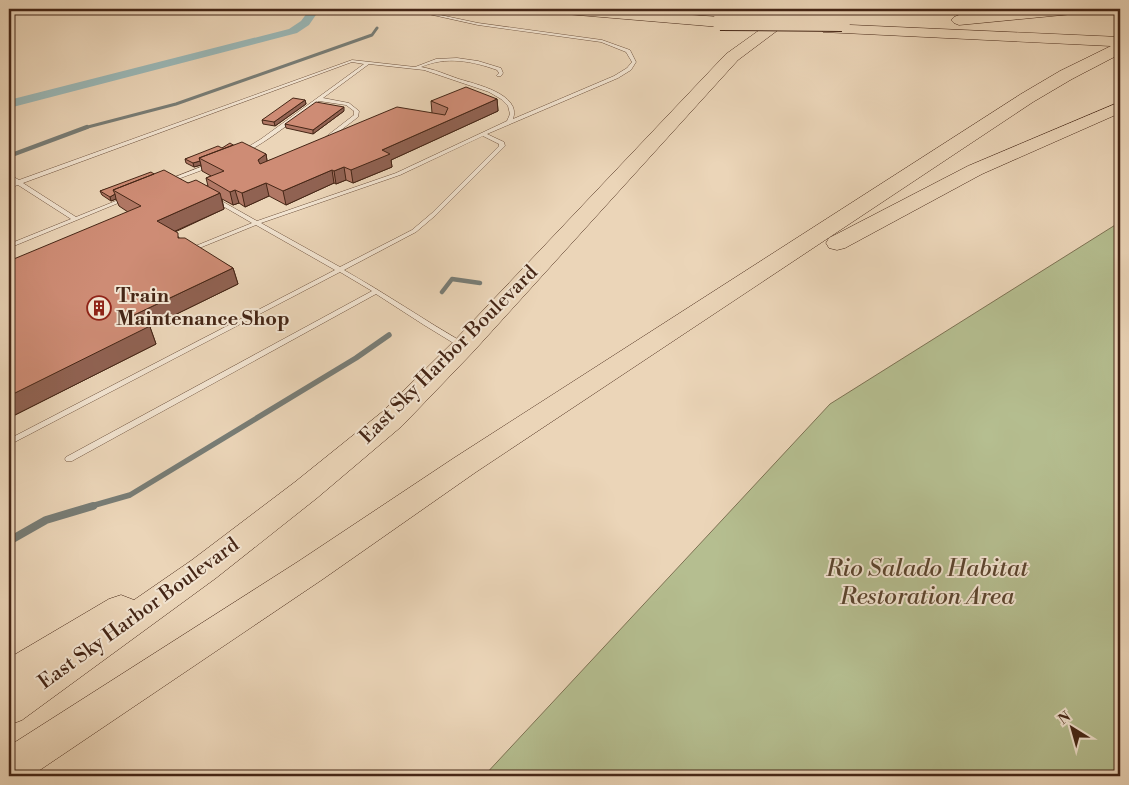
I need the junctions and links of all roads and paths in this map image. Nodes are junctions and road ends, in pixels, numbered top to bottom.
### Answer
1 (408, 9) edge
2 (554, 9) edge
3 (812, 9) edge
4 (1083, 9) edge
5 (835, 26) junction
6 (1120, 42) edge
7 (1120, 48) edge
8 (369, 62) junction
9 (416, 68) junction
10 (499, 75) dead end
11 (318, 99) junction
12 (1120, 107) edge
13 (509, 122) junction
14 (483, 134) junction
15 (318, 145) edge
16 (238, 154) edge
17 (213, 164) edge
18 (9, 176) edge
19 (177, 178) junction
20 (19, 182) junction
21 (185, 183) edge
22 (9, 186) edge
23 (158, 186) edge
24 (210, 196) edge
25 (130, 197) edge
26 (75, 219) junction
27 (257, 223) junction
28 (9, 246) edge
29 (186, 252) edge
30 (341, 270) junction
31 (377, 291) junction
32 (459, 350) junction
33 (9, 442) edge
34 (69, 459) dead end
35 (311, 570) junction
36 (9, 677) edge
37 (9, 708) edge
38 (9, 768) edge

1 - 13 lane
2 - 5 highway, bridge
3 - 32 highway, East Sky Harbor Boulevard
4 - 5 highway
5 - 6 highway
7 - 35 highway
8 - 9 lane
8 - 11 lane
8 - 20 lane
9 - 10 lane
9 - 13 lane
11 - 15 lane
11 - 16 lane
12 - 35 highway
13 - 14 lane
14 - 27 lane
14 - 30 lane
17 - 19 lane
18 - 20 lane
19 - 21 lane
19 - 23 lane
20 - 22 lane
20 - 26 lane
24 - 27 lane
25 - 26 lane
26 - 28 lane
27 - 29 lane
27 - 30 lane
30 - 31 lane
30 - 33 lane
31 - 32 lane
31 - 34 lane
32 - 36 highway
32 - 37 highway, East Sky Harbor Boulevard
35 - 38 highway

